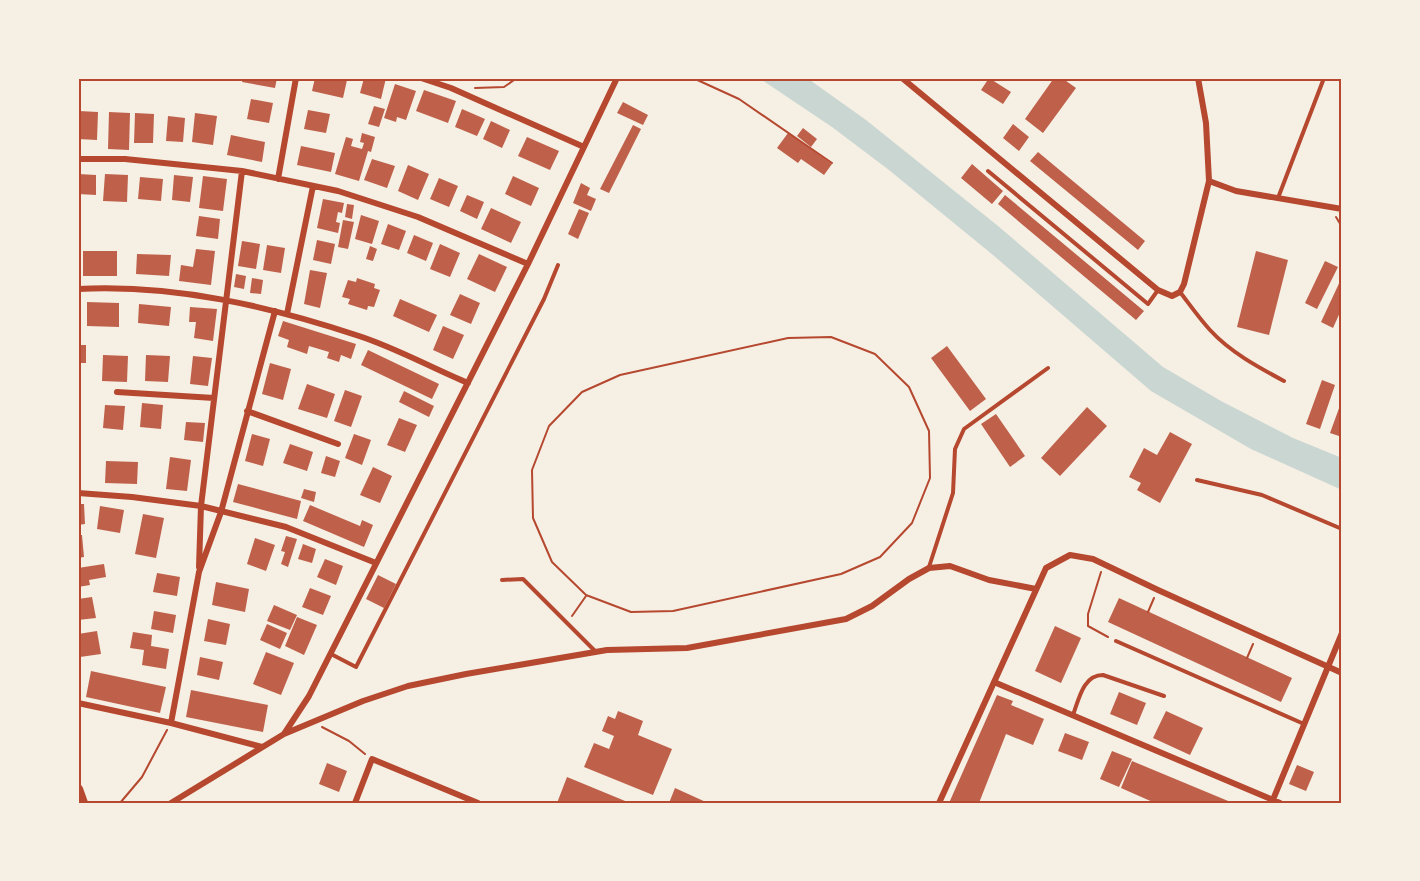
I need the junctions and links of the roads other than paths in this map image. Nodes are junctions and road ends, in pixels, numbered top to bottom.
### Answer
1 (296, 78) edge
2 (421, 78) edge
3 (617, 78) edge
4 (902, 78) edge
5 (1198, 78) edge
6 (1324, 78) edge
7 (584, 147) junction
8 (78, 159) edge
9 (242, 171) junction
10 (988, 171) dead end
11 (278, 178) junction
12 (1209, 181) junction
13 (313, 186) junction
14 (1278, 199) junction
15 (1342, 209) edge
16 (528, 264) junction
17 (558, 265) dead end
18 (78, 289) edge
19 (1158, 290) junction
20 (1180, 292) junction
21 (226, 299) junction
22 (275, 311) junction
23 (287, 314) junction
24 (1048, 368) dead end
25 (1284, 381) dead end
26 (468, 383) junction
27 (117, 392) dead end
28 (214, 398) junction
29 (247, 411) junction
30 (338, 444) dead end
31 (1197, 480) dead end
32 (78, 493) edge
33 (201, 506) junction
34 (221, 512) junction
35 (1342, 529) edge
36 (376, 563) junction
37 (929, 568) junction
38 (199, 572) junction
39 (502, 580) dead end
40 (1036, 589) junction
41 (1342, 633) edge
42 (1116, 641) road end
43 (595, 652) junction
44 (330, 653) junction
45 (1328, 667) junction
46 (1342, 673) edge
47 (994, 682) junction
48 (1164, 696) dead end
49 (78, 703) edge
50 (1072, 716) junction
51 (171, 723) junction
52 (1304, 724) junction
53 (284, 734) junction
54 (262, 747) junction
55 (78, 789) edge
56 (1272, 801) edge
57 (83, 803) edge
58 (171, 803) edge
59 (355, 803) edge
60 (478, 803) edge
61 (939, 803) edge
62 (1280, 803) edge

1 - 11 street
2 - 7 street
3 - 7 street
4 - 19 street
5 - 12 street
6 - 14 lane
7 - 16 street
8 - 9 street
9 - 11 street
9 - 21 street
10 - 19 lane
11 - 13 street
12 - 14 street
12 - 20 street
13 - 16 street
13 - 23 street
14 - 15 street
16 - 26 street
17 - 44 lane
18 - 21 street
19 - 20 street
20 - 25 lane
21 - 22 street
21 - 28 street
22 - 23 street
22 - 29 street
23 - 26 street
24 - 37 lane
26 - 36 street
27 - 28 street
28 - 33 street
29 - 30 street
29 - 34 street
31 - 35 lane
32 - 33 street
33 - 34 street
33 - 38 street
34 - 36 street
34 - 38 street
36 - 44 street
37 - 40 street
37 - 43 street
38 - 51 street
39 - 43 lane
40 - 45 street
40 - 47 street
41 - 45 street
42 - 52 lane
43 - 53 street
44 - 53 street
45 - 46 street
45 - 52 street
47 - 50 street
47 - 61 street
48 - 50 lane
49 - 51 street
50 - 56 street
51 - 54 street
52 - 56 street
53 - 54 street
54 - 58 street
55 - 57 main road
56 - 62 street
59 - 60 street

